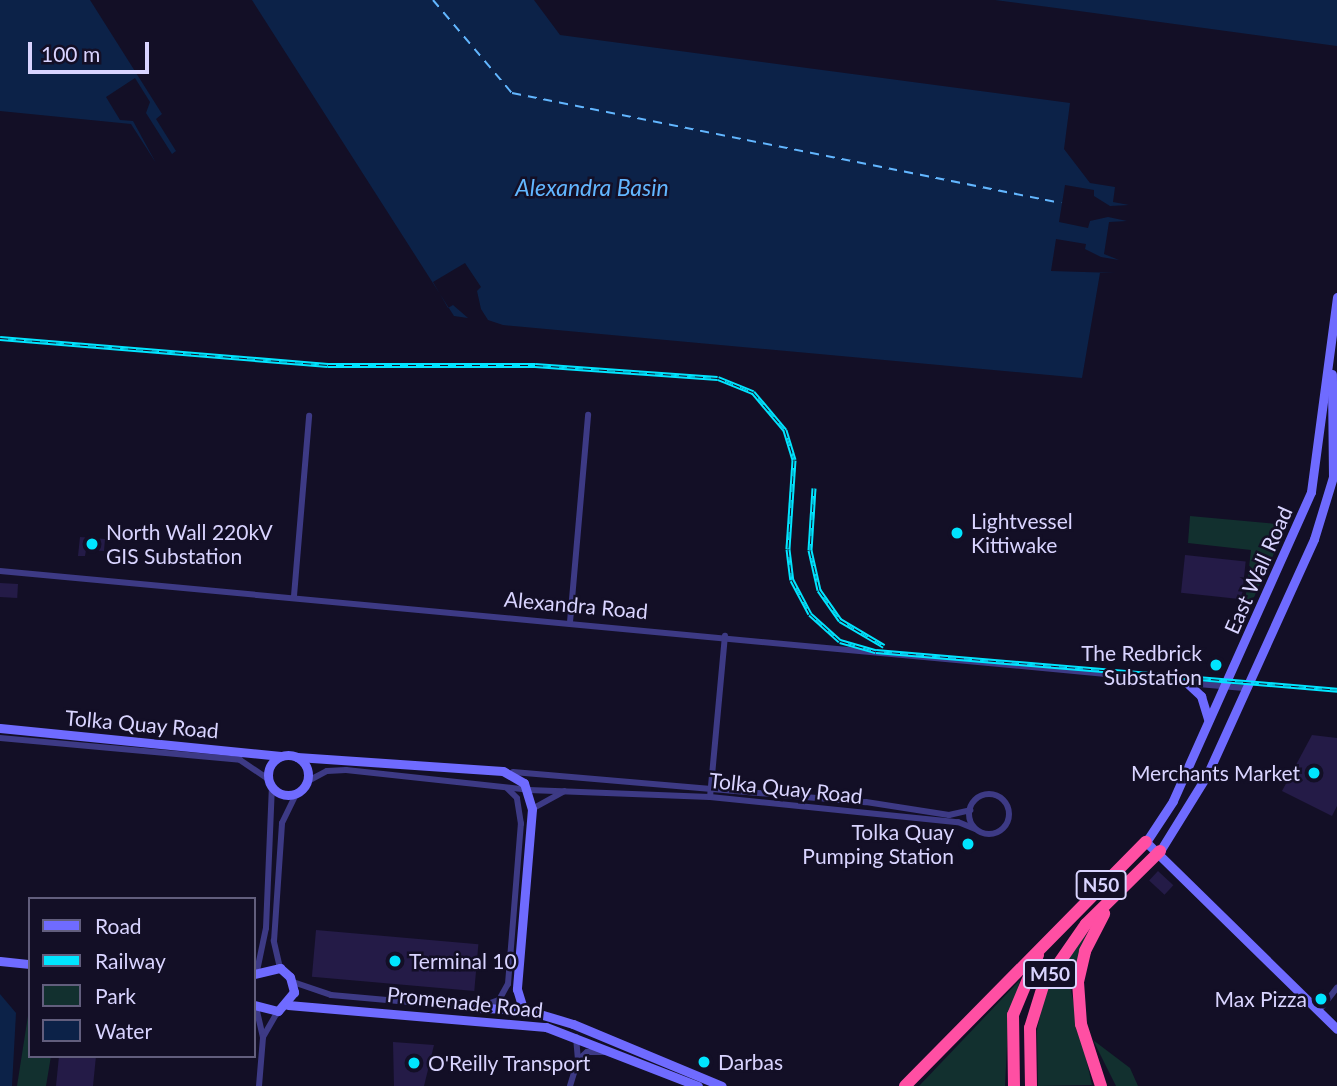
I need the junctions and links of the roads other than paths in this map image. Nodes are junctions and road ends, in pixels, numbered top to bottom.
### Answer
1 (1337, 296) edge
2 (1330, 359) junction
3 (588, 415) dead end
4 (309, 416) dead end
5 (1316, 474) junction
6 (1335, 477) edge
7 (0, 571) edge
8 (293, 596) junction
9 (569, 622) junction
10 (725, 636) junction
11 (1148, 678) dead end
12 (1186, 682) joint
13 (1225, 686) junction
14 (1244, 688) junction
15 (1207, 724) junction
16 (0, 728) edge
17 (0, 738) edge
18 (281, 756) junction
19 (297, 757) junction
20 (513, 772) junction
21 (592, 779) junction
22 (308, 781) junction
23 (270, 783) junction
24 (507, 788) junction
25 (711, 788) junction
26 (529, 790) junction
27 (570, 790) junction
28 (591, 791) junction
29 (296, 794) junction
30 (710, 797) junction
31 (532, 809) junction
32 (970, 810) junction
33 (975, 829) junction
34 (1146, 842) junction
35 (1160, 851) junction
36 (1124, 886) junction
37 (1056, 929) junction
38 (0, 961) edge
39 (28, 964) edge
40 (280, 968) junction
41 (256, 972) edge
42 (293, 982) junction
43 (1337, 988) edge
44 (288, 1005) junction
45 (256, 1006) edge
46 (476, 1008) junction
47 (523, 1009) junction
48 (256, 1010) edge
49 (278, 1011) junction
50 (1318, 1012) junction
51 (1337, 1029) edge
52 (576, 1036) junction
53 (262, 1037) junction
54 (614, 1052) junction
55 (578, 1060) junction
56 (671, 1077) junction
57 (259, 1086) edge
58 (570, 1086) edge
59 (685, 1086) edge
60 (698, 1086) edge
61 (722, 1086) edge
62 (905, 1086) edge
63 (1014, 1086) edge
64 (1031, 1086) edge
65 (1101, 1086) edge

1 - 2 street, East Wall Road
2 - 5 street, East Wall Road
2 - 6 street, East Wall Road
3 - 9 street
4 - 8 street
5 - 6 street
5 - 13 street, East Wall Road
6 - 14 street, East Wall Road
7 - 8 street, Alexandra Road
8 - 9 street, Alexandra Road
9 - 10 street, Alexandra Road
10 - 11 street, Alexandra Road
10 - 25 street
12 - 13 street
12 - 15 street
13 - 14 street
13 - 15 street, East Wall Road
14 - 35 street, East Wall Road
15 - 34 street, East Wall Road
16 - 18 street, Tolka Quay Road
17 - 23 street, Tolka Quay Road
18 - 19 street
18 - 23 street
19 - 20 street, Tolka Quay Road
19 - 22 street
20 - 21 street, Tolka Quay Road
20 - 26 street
21 - 25 street, Tolka Quay Road
21 - 28 street
22 - 24 street, Tolka Quay Road
22 - 29 street
23 - 29 street
23 - 41 street
24 - 26 street, Tolka Quay Road
24 - 46 street
25 - 30 street
25 - 32 street, Tolka Quay Road
26 - 27 street, Tolka Quay Road
26 - 31 street
27 - 28 street, Tolka Quay Road
27 - 31 street
28 - 30 street, Tolka Quay Road
29 - 40 street
30 - 33 street, Tolka Quay Road
31 - 47 street
32 - 33 street
32 - 33 street
34 - 35 street
34 - 37 highway, N50
35 - 36 highway, N50
35 - 50 street
36 - 64 highway, M50
36 - 65 highway
37 - 62 highway
37 - 63 highway, M50
38 - 39 street
40 - 41 street
40 - 42 street
42 - 44 street
42 - 46 street, Promenade Road
43 - 50 street
44 - 49 street
44 - 52 street, Promenade Road
45 - 49 street
46 - 47 street, Promenade Road
47 - 61 street, Promenade Road
48 - 53 street
49 - 53 street
50 - 51 street
52 - 54 street, Promenade Road
52 - 55 street
53 - 57 street
54 - 55 street
54 - 56 street, Promenade Road
55 - 58 street
56 - 59 street, Promenade Road
56 - 60 street, Promenade Road

